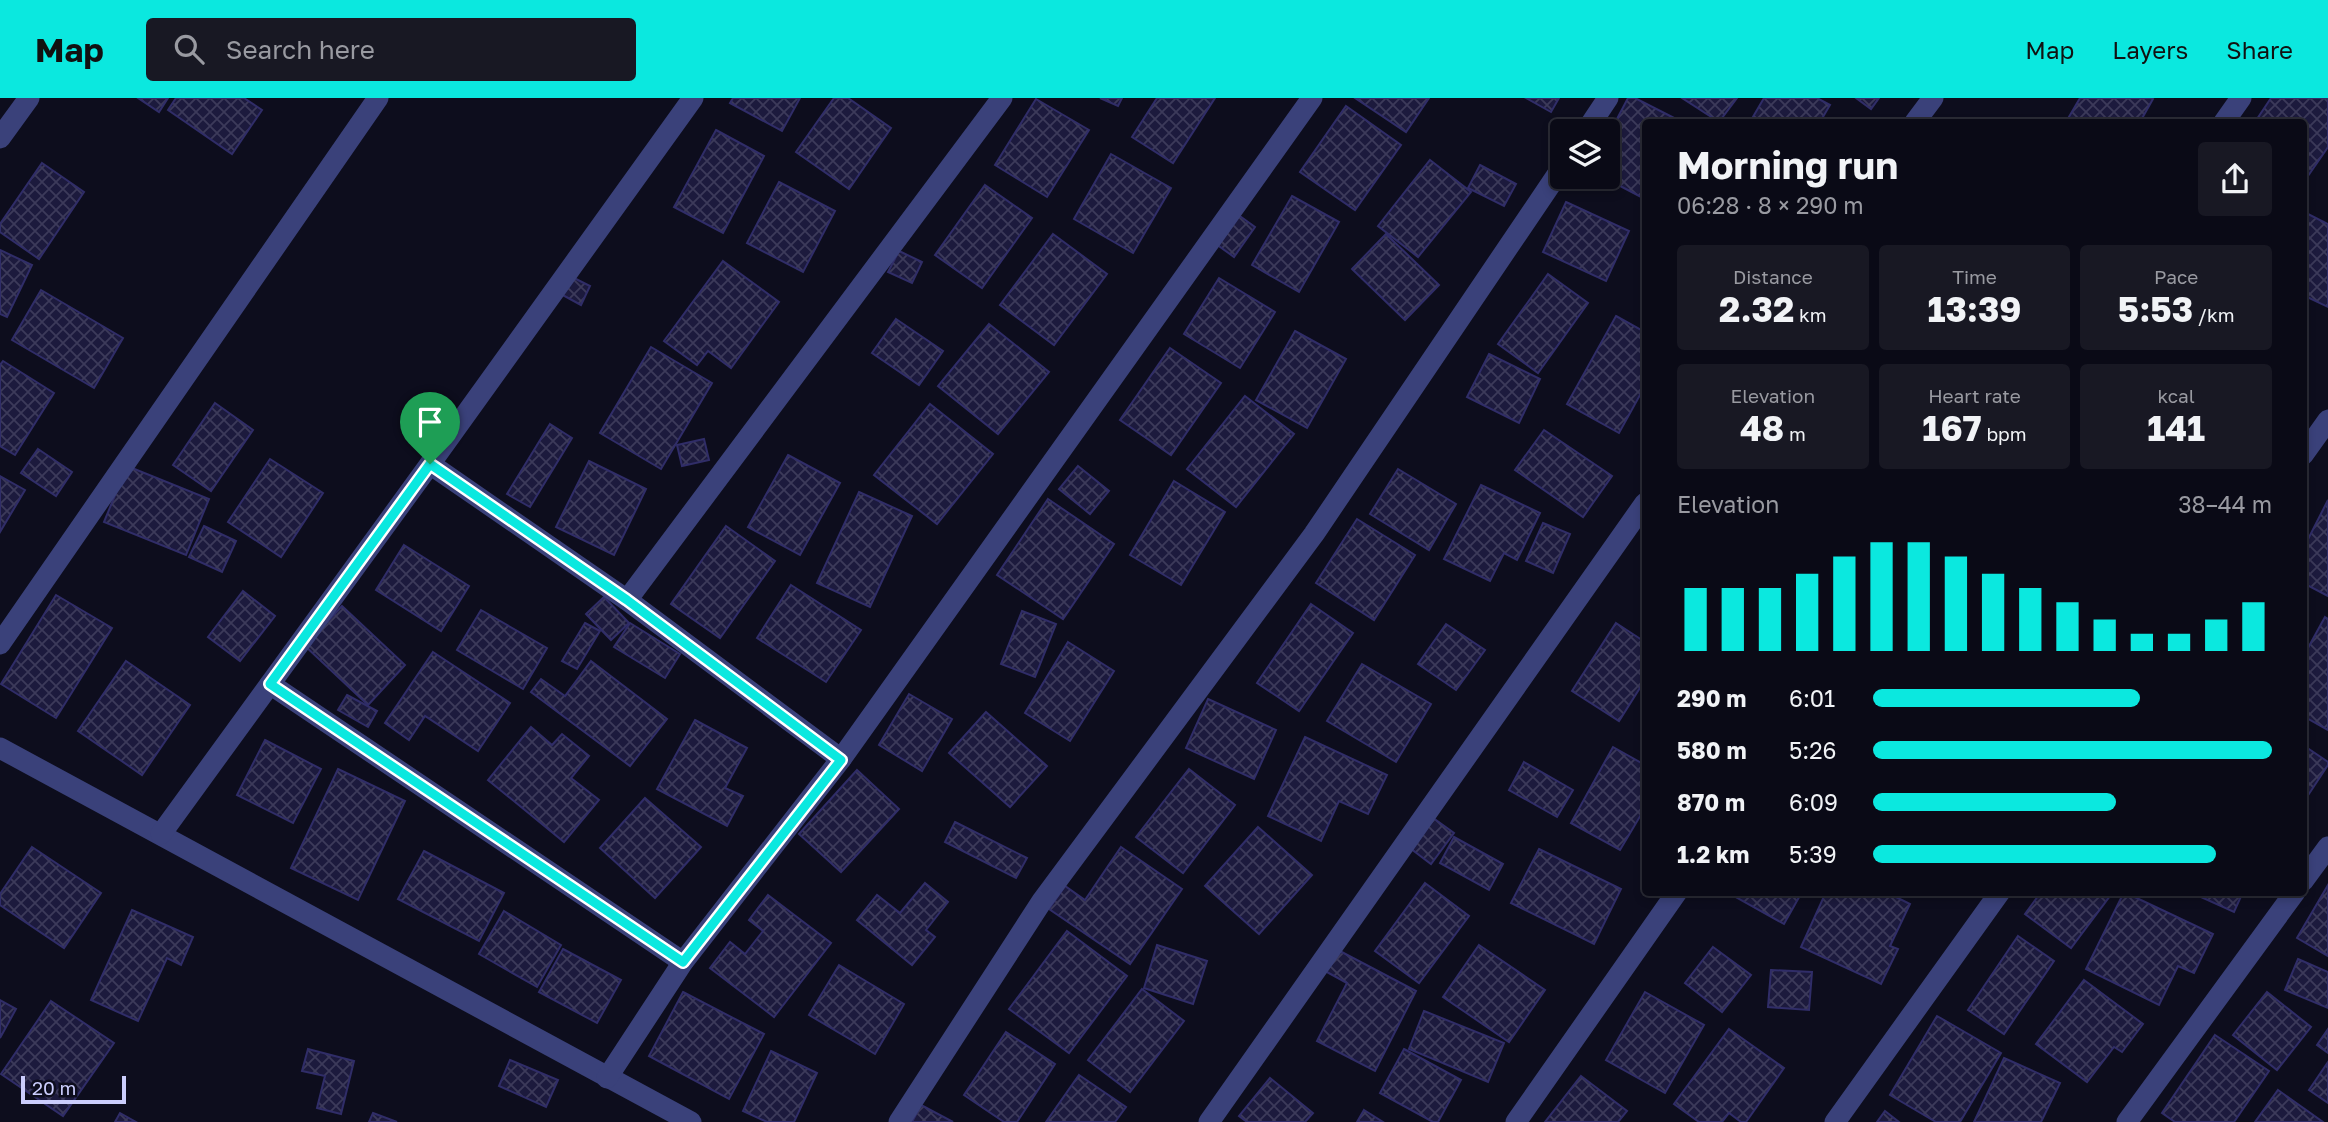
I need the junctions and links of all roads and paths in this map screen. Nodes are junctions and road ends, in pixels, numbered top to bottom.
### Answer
1 (29, 98) edge
2 (379, 98) edge
3 (692, 98) edge
4 (1002, 98) edge
5 (1312, 98) edge
6 (1608, 98) edge
7 (1933, 98) edge
8 (2241, 98) edge
9 (1594, 119) edge
10 (1917, 119) edge
11 (2226, 119) edge
12 (0, 138) edge
13 (1550, 185) edge
14 (2328, 420) edge
15 (2307, 449) edge
16 (430, 464) junction
17 (1642, 507) edge
18 (627, 600) junction
19 (0, 644) edge
20 (270, 684) junction
21 (0, 748) edge
22 (841, 760) junction
23 (161, 834) junction
24 (2328, 847) edge
25 (2307, 876) edge
26 (1674, 896) edge
27 (1997, 896) edge
28 (2292, 896) edge
29 (683, 962) junction
30 (607, 1078) junction
31 (691, 1122) edge
32 (899, 1122) edge
33 (1209, 1122) edge
34 (1517, 1122) edge
35 (1835, 1122) edge
36 (2127, 1122) edge

1 - 12 street
2 - 19 street
3 - 16 street
4 - 18 street
5 - 22 street
6 - 9 street
7 - 10 street
8 - 11 street
13 - 32 street
14 - 15 street
16 - 18 street
16 - 20 street
17 - 33 street
18 - 22 street
20 - 23 street
20 - 29 street
21 - 23 street
22 - 29 street
23 - 30 street
24 - 25 street
26 - 34 street
27 - 35 street
28 - 36 street
29 - 30 street
30 - 31 street

